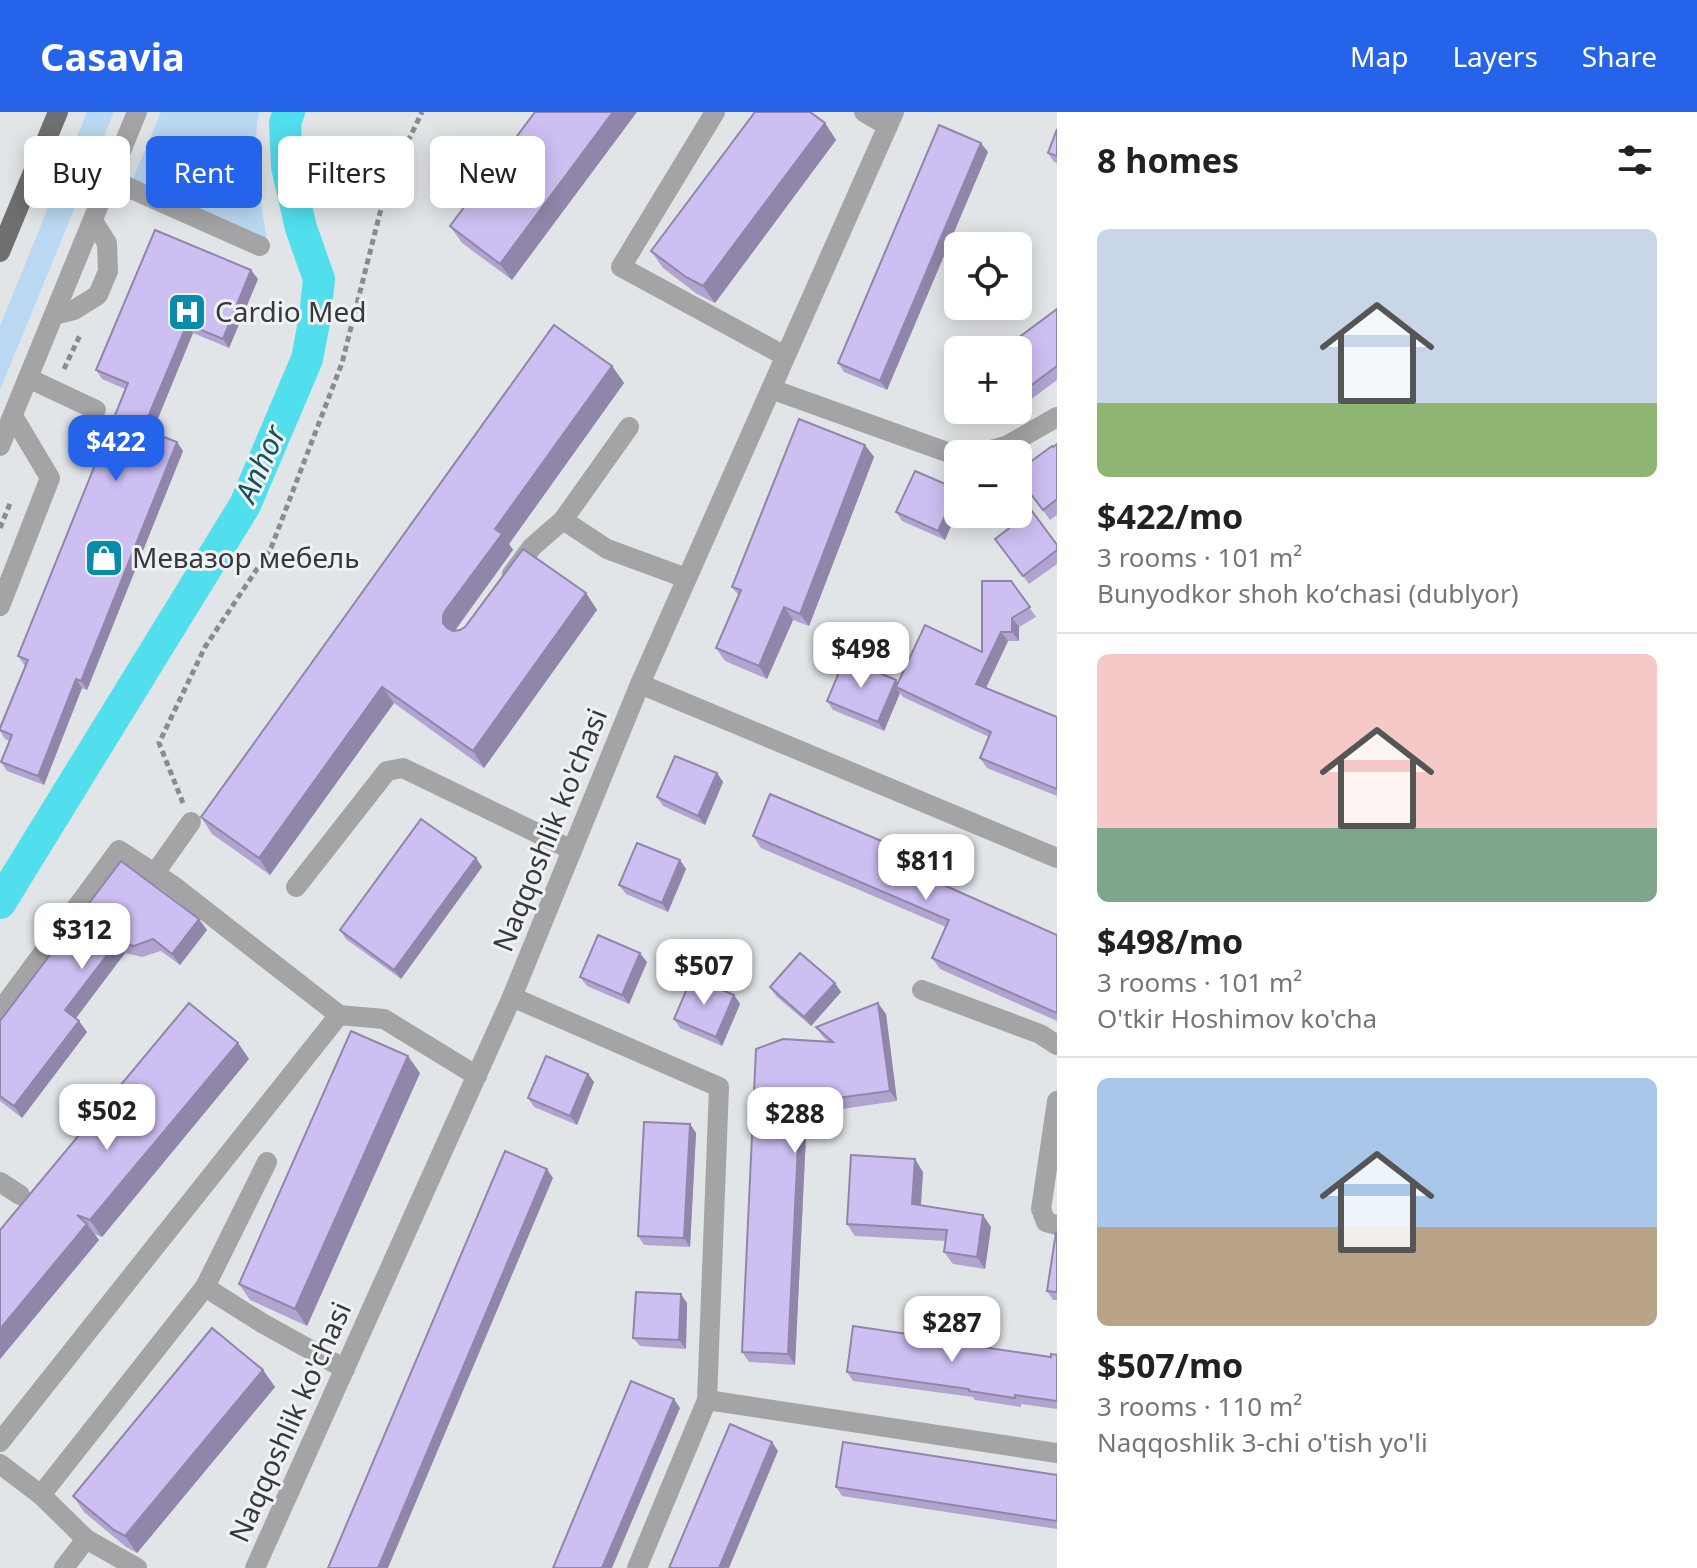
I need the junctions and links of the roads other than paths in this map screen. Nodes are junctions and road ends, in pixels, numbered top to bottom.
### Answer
1 (58, 112) edge
2 (137, 112) edge
3 (715, 112) edge
4 (864, 112) edge
5 (891, 119) edge
6 (127, 136) edge
7 (130, 188) edge
8 (98, 208) edge
9 (93, 221) junction
10 (260, 246) dead end
11 (0, 252) edge
12 (54, 315) junction
13 (785, 356) junction
14 (28, 378) junction
15 (771, 389) junction
16 (96, 410) dead end
17 (13, 416) junction
18 (1057, 417) edge
19 (629, 427) dead end
20 (1017, 440) edge
21 (0, 446) edge
22 (944, 451) edge
23 (563, 520) junction
24 (686, 578) junction
25 (504, 585) edge
26 (0, 606) edge
27 (640, 684) junction
28 (191, 822) road end
29 (572, 850) junction
30 (1057, 858) edge
31 (155, 873) junction
32 (296, 887) dead end
33 (922, 990) dead end
34 (512, 997) junction
35 (0, 1011) edge
36 (339, 1015) junction
37 (1057, 1045) edge
38 (477, 1076) junction
39 (1057, 1101) edge
40 (267, 1162) dead end
41 (0, 1182) edge
42 (20, 1195) dead end
43 (1057, 1225) edge
44 (205, 1287) junction
45 (345, 1369) junction
46 (707, 1400) junction
47 (0, 1442) edge
48 (1057, 1453) edge
49 (0, 1464) edge
50 (41, 1495) junction
51 (86, 1539) junction
52 (64, 1568) edge
53 (137, 1568) edge
54 (255, 1568) edge
55 (637, 1568) edge

1 - 11 main road
2 - 6 street
3 - 13 street
4 - 5 street
5 - 13 street, Naqqoshlik ko'chasi
7 - 10 street
8 - 9 street
9 - 12 street
9 - 12 street
12 - 14 street
13 - 15 street, Naqqoshlik ko'chasi
14 - 16 street
14 - 17 street
15 - 22 street
15 - 24 street, Naqqoshlik ko'chasi
17 - 21 street
17 - 26 street
18 - 20 street
19 - 23 street
23 - 24 street
23 - 25 street
24 - 27 street, Naqqoshlik ko'chasi
27 - 29 street, Naqqoshlik ko'chasi
27 - 30 street
28 - 31 street
29 - 32 street
29 - 34 street, Naqqoshlik ko'chasi
31 - 35 street
31 - 36 street
33 - 37 street
34 - 38 street, Naqqoshlik ko'chasi
34 - 46 street
36 - 38 street
36 - 47 street
38 - 45 street, Naqqoshlik ko'chasi
39 - 43 street
40 - 44 street
41 - 42 street
44 - 45 street
44 - 50 street
45 - 54 street, Naqqoshlik ko'chasi
46 - 48 street
46 - 55 street
49 - 50 street
50 - 51 street
51 - 52 street
51 - 53 street

